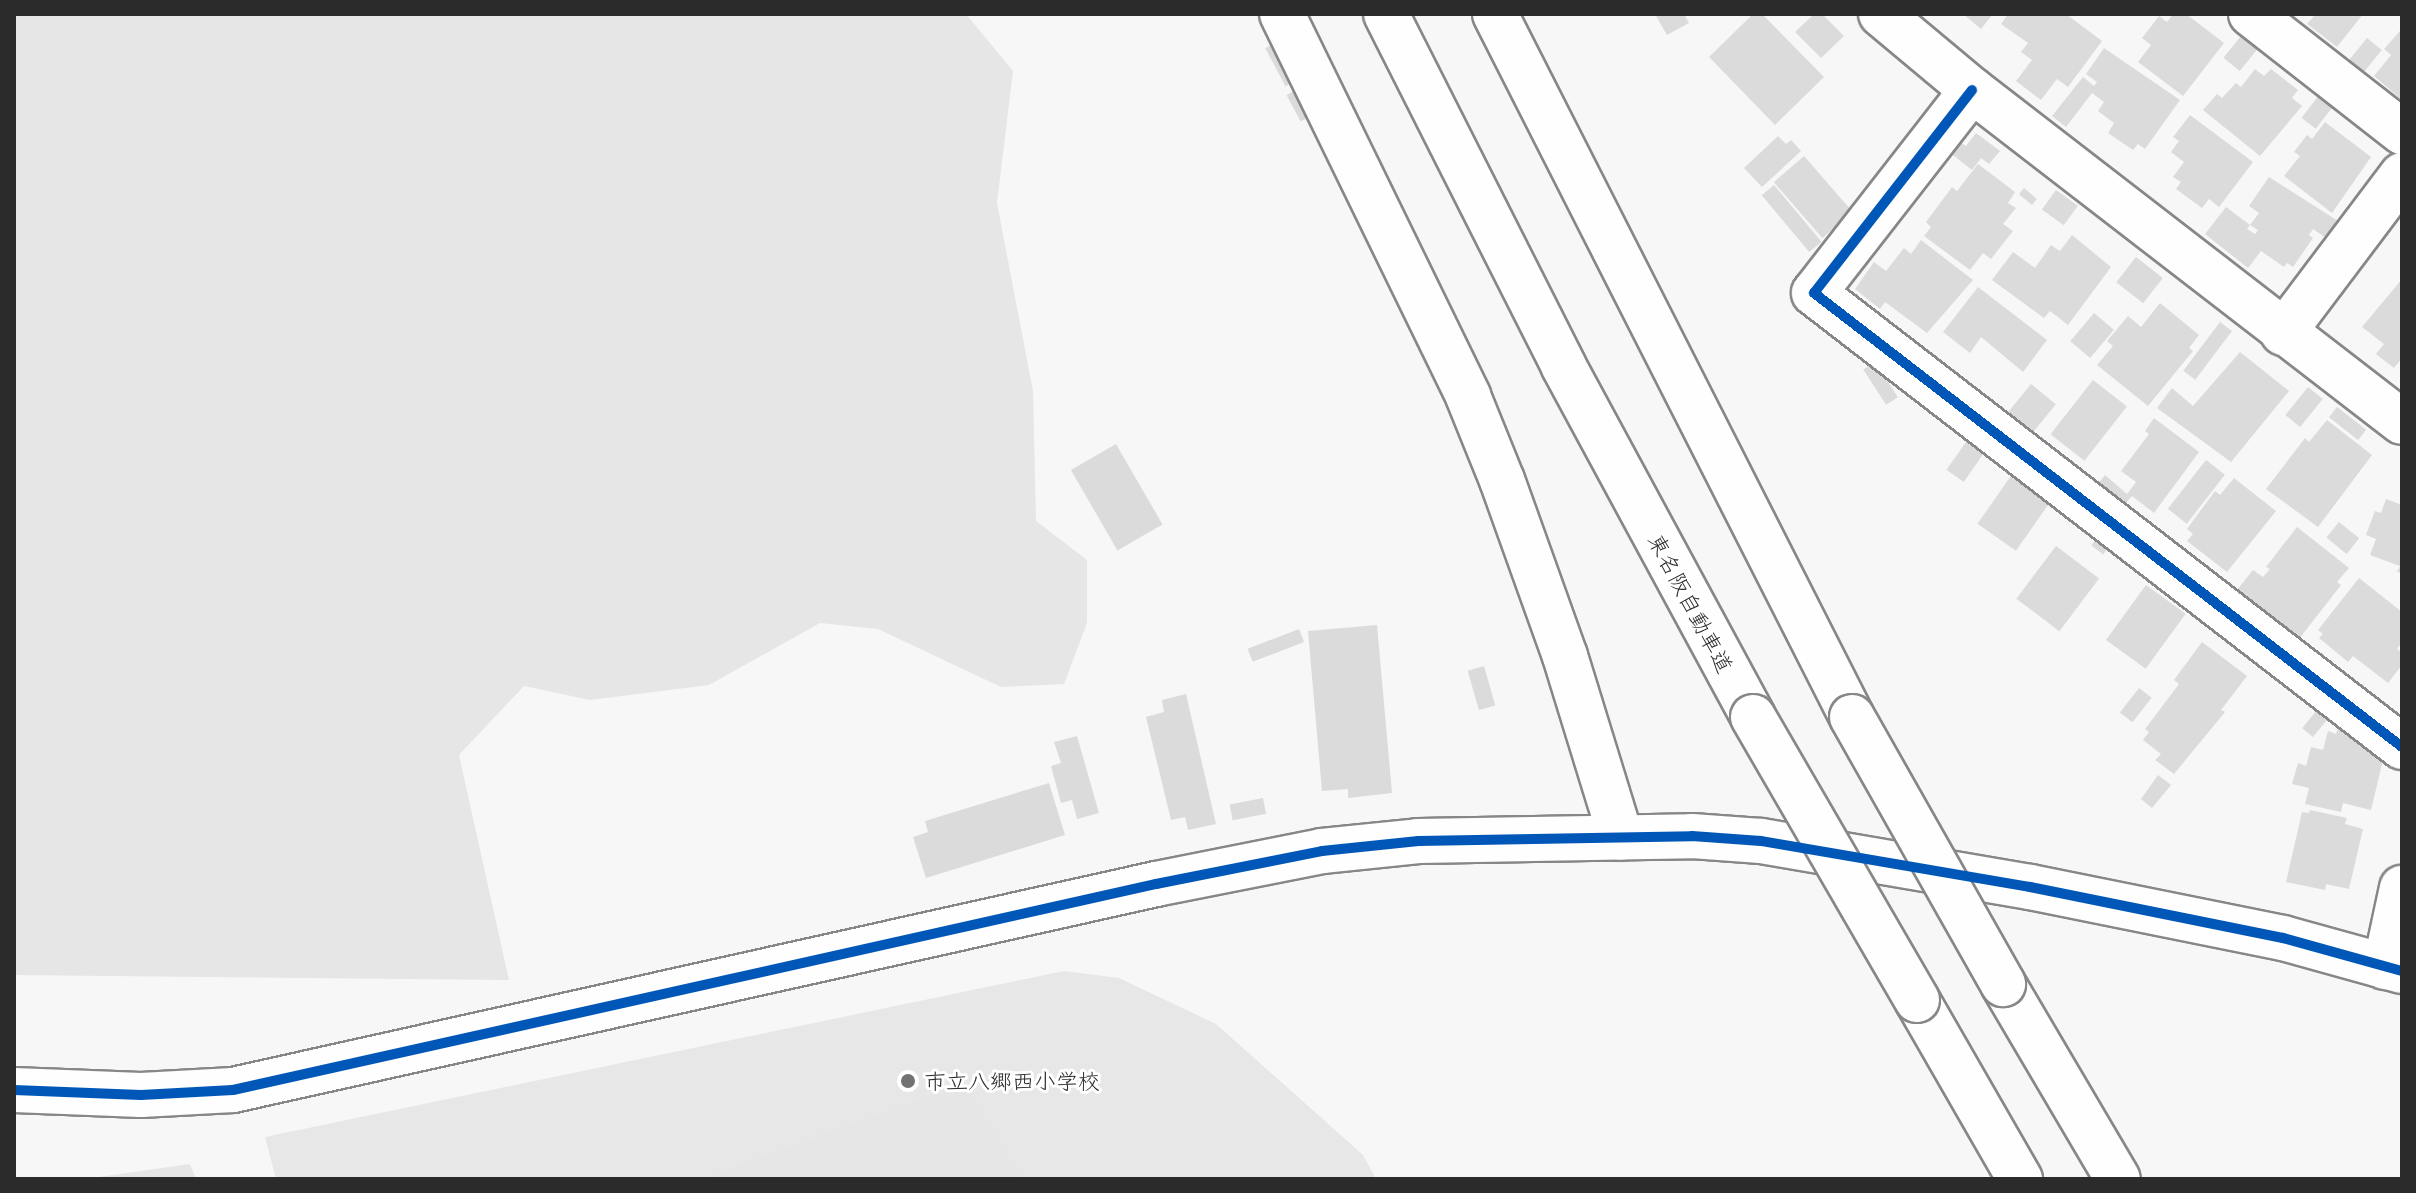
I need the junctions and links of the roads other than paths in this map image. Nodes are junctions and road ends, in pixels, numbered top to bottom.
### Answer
1 (1282, 14) edge
2 (1386, 14) edge
3 (1495, 14) edge
4 (1881, 14) edge
5 (2251, 14) edge
6 (1972, 90) junction
7 (2402, 132) edge
8 (2402, 175) edge
9 (2283, 333) junction
10 (2402, 422) edge
11 (2402, 747) edge
12 (1621, 838) junction
13 (2402, 888) edge
14 (2393, 969) edge
15 (14, 1090) edge
16 (2020, 1179) edge
17 (2118, 1179) edge

1 - 12 main road
2 - 16 main road, 東名阪自動車道, bridge
3 - 17 main road, bridge
4 - 6 main road
5 - 7 main road
6 - 9 main road
6 - 11 main road
8 - 9 main road
9 - 10 main road
12 - 14 main road
12 - 15 main road
13 - 14 main road

